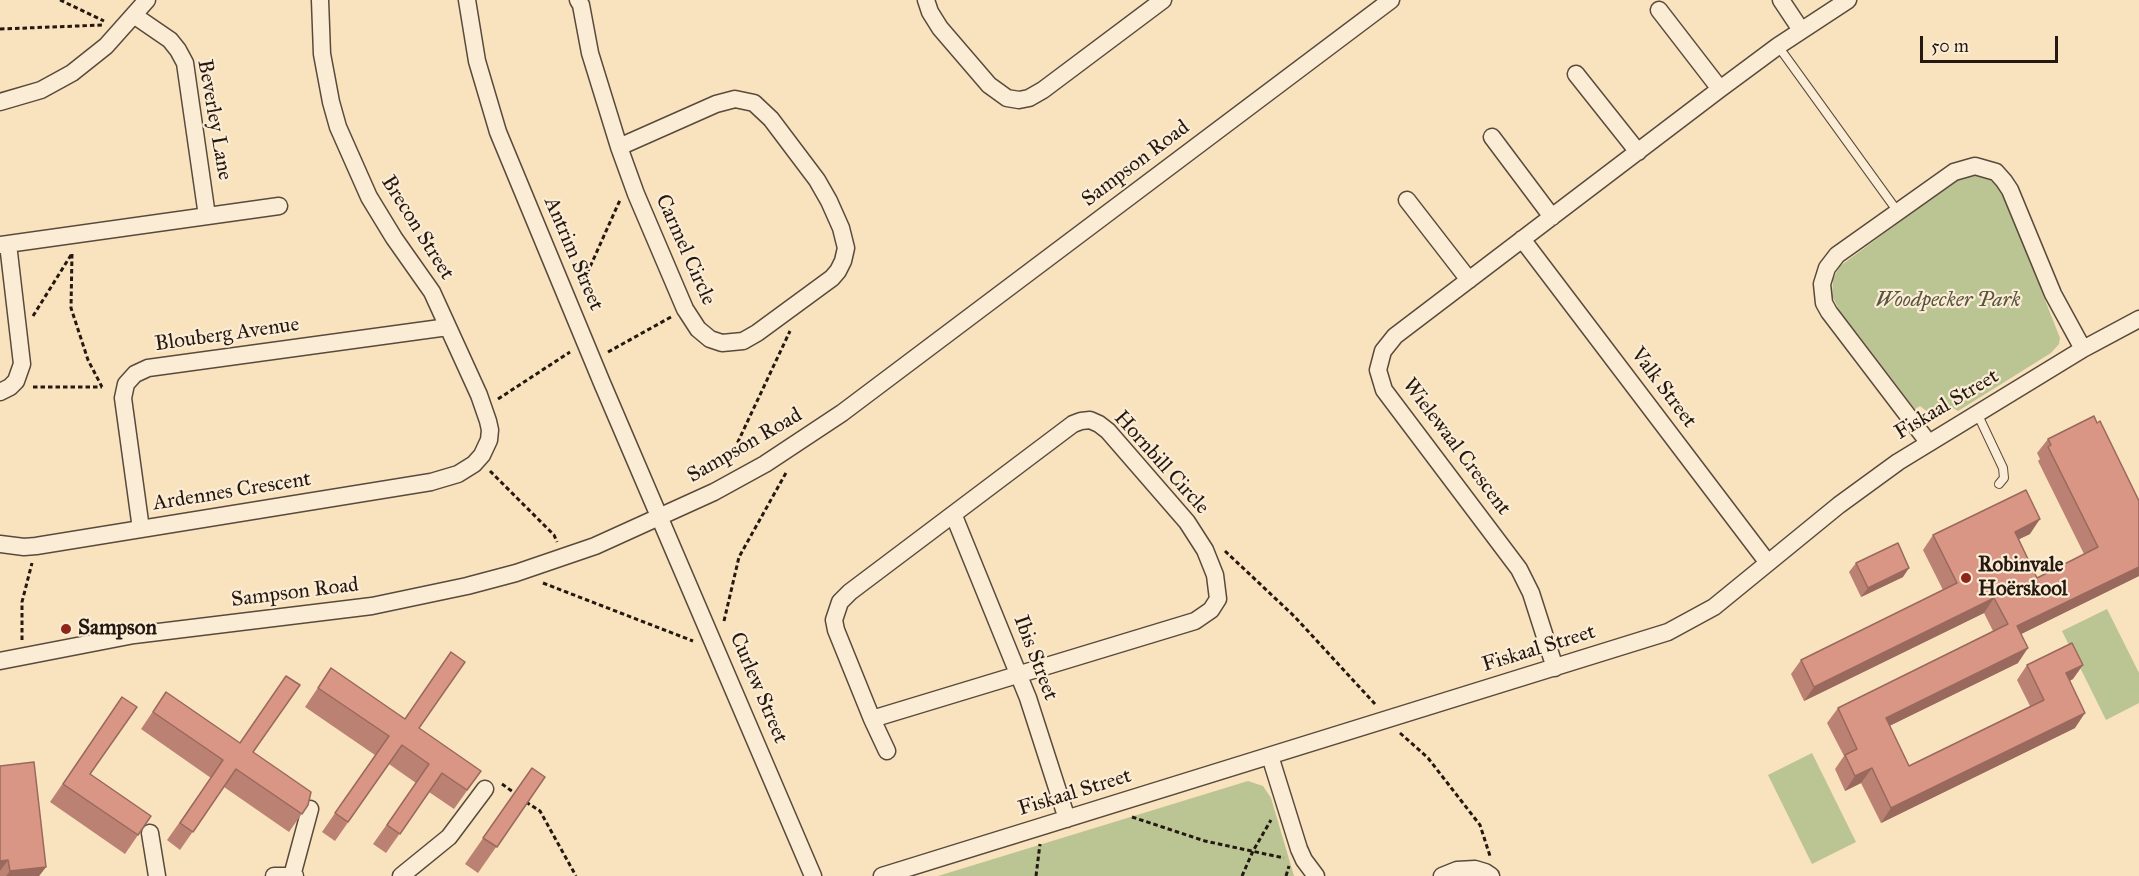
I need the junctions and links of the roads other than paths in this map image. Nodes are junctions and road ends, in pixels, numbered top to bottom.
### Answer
1 (147, 0) edge
2 (320, 0) edge
3 (467, 0) edge
4 (578, 0) edge
5 (926, 0) edge
6 (1162, 0) edge
7 (1390, 0) edge
8 (1782, 0) edge
9 (1848, 0) edge
10 (1659, 10) dead end
11 (135, 16) junction
12 (1801, 30) junction
13 (1778, 46) junction
14 (1576, 74) dead end
15 (1720, 89) junction
16 (0, 102) edge
17 (1492, 137) dead end
18 (619, 147) junction
19 (1638, 152) junction
20 (1407, 200) dead end
21 (279, 206) dead end
22 (1898, 212) junction
23 (207, 216) junction
24 (1552, 217) junction
25 (1522, 239) junction
26 (4, 245) edge
27 (1468, 280) junction
28 (2139, 319) edge
29 (448, 327) junction
30 (2083, 349) junction
31 (5, 389) edge
32 (1977, 413) junction
33 (1928, 442) junction
34 (474, 464) joint
35 (1999, 484) dead end
36 (954, 516) junction
37 (660, 517) junction
38 (141, 529) junction
39 (0, 544) edge
40 (1768, 563) junction
41 (0, 661) edge
42 (1555, 668) junction
43 (1018, 673) junction
44 (872, 719) junction
45 (886, 751) dead end
46 (1270, 756) junction
47 (485, 789) road end
48 (310, 809) edge
49 (1067, 819) junction
50 (150, 833) edge
51 (1491, 870) edge
52 (158, 876) edge
53 (274, 876) edge
54 (294, 876) edge
55 (401, 876) edge
56 (813, 876) edge
57 (882, 876) edge
58 (1316, 876) edge
59 (1442, 876) edge

1 - 11 street
2 - 29 street, Brecon Street
3 - 37 street, Antrim Street
4 - 18 street, Carmel Circle
5 - 6 street
7 - 37 street, Sampson Road
8 - 12 street
9 - 12 street, Wielewaal Crescent
10 - 15 street
11 - 16 street
11 - 23 street, Beverley Lane
12 - 13 street, Wielewaal Crescent
13 - 15 street, Wielewaal Crescent
13 - 22 lane
14 - 19 street
15 - 19 street, Wielewaal Crescent
17 - 24 street
18 - 18 street, Carmel Circle
19 - 24 street, Wielewaal Crescent
20 - 27 street
21 - 23 street
22 - 30 street
22 - 33 street
23 - 26 street
24 - 25 street, Wielewaal Crescent
25 - 27 street, Wielewaal Crescent
25 - 40 street, Valk Street
26 - 31 street
27 - 42 street, Wielewaal Crescent
28 - 30 street, Fiskaal Street
29 - 34 street, Brecon Street
29 - 38 street, Blouberg Avenue
30 - 32 street, Fiskaal Street
32 - 33 street, Fiskaal Street
32 - 35 lane
33 - 40 street, Fiskaal Street
34 - 38 street, Ardennes Crescent
36 - 43 street, Ibis Street
36 - 43 street, Hornbill Circle
36 - 44 street, Hornbill Circle
37 - 41 street, Sampson Road
37 - 56 street, Curlew Street
38 - 39 street, Ardennes Crescent
40 - 42 street, Fiskaal Street
42 - 46 street, Fiskaal Street
43 - 44 street, Hornbill Circle
43 - 49 street, Ibis Street
44 - 45 street, Hornbill Circle
46 - 49 street, Fiskaal Street
46 - 58 street
47 - 55 street
48 - 54 street
49 - 57 street, Fiskaal Street
50 - 52 street
51 - 59 street
53 - 54 street

